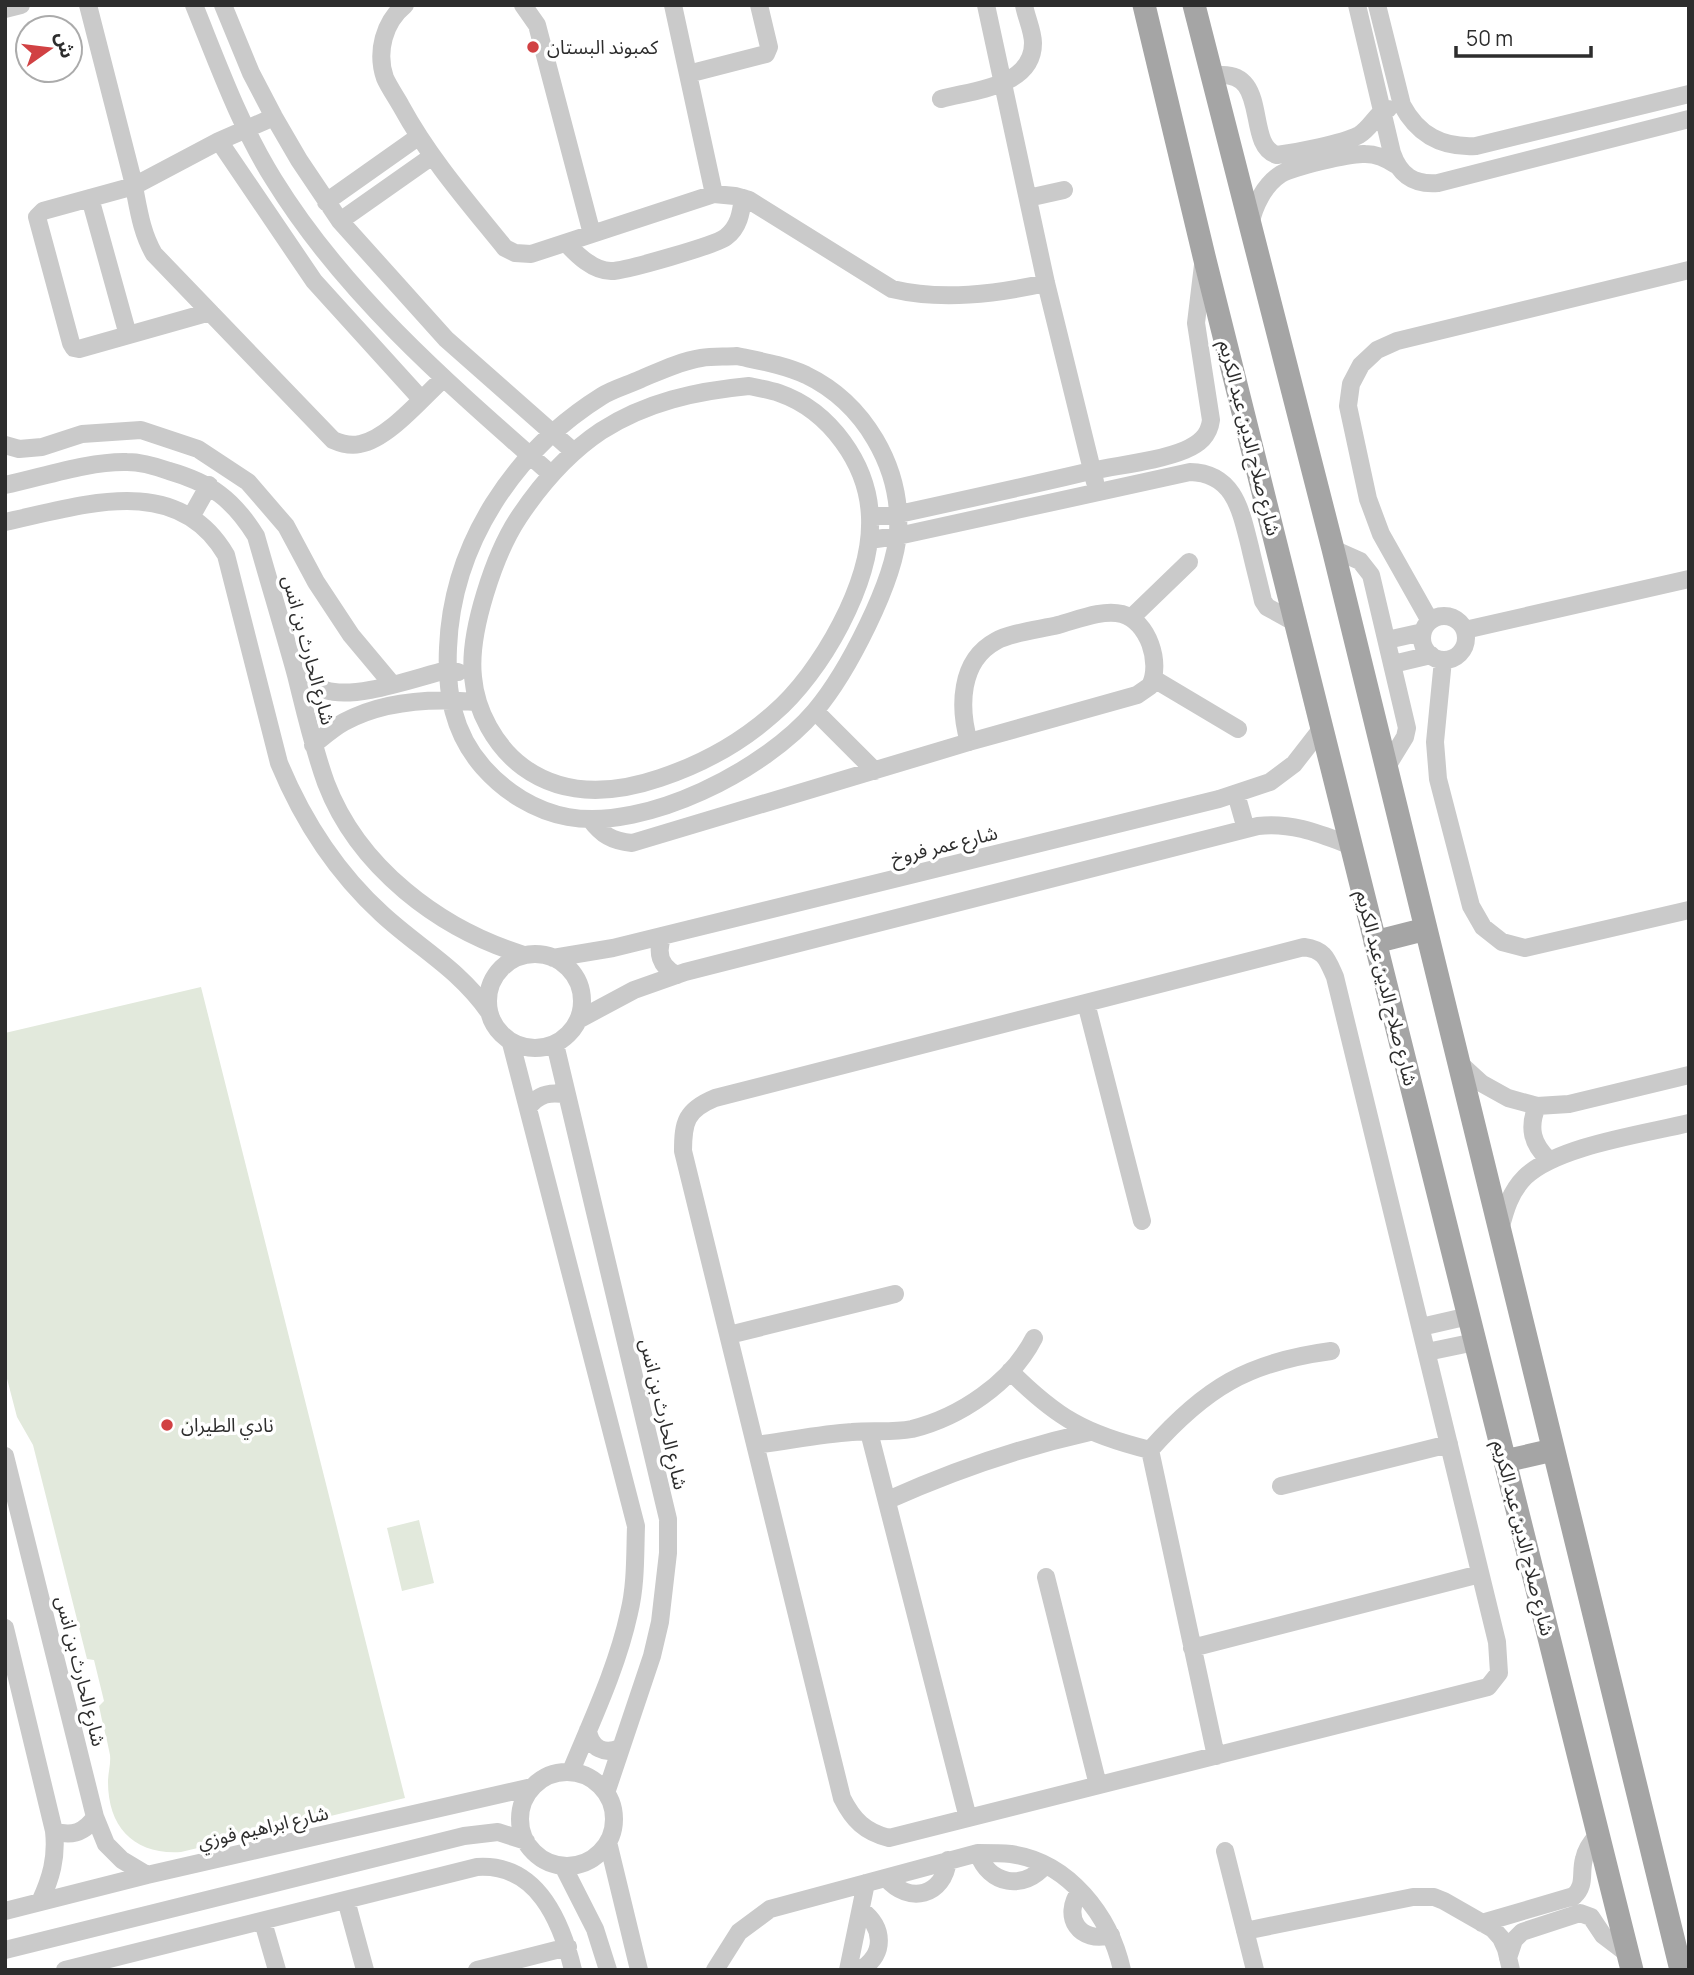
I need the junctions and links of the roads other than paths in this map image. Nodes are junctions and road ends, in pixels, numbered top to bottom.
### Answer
1 (21, 5) edge
2 (88, 5) edge
3 (194, 5) edge
4 (223, 5) edge
5 (405, 5) edge
6 (523, 5) edge
7 (673, 5) edge
8 (759, 5) edge
9 (986, 5) edge
10 (1024, 5) edge
11 (1144, 5) edge
12 (1194, 5) edge
13 (1357, 5) edge
14 (1377, 5) edge
15 (5, 9) edge
16 (688, 74) junction
17 (1212, 76) junction
18 (1003, 83) junction
19 (1689, 94) edge
20 (941, 99) dead end
21 (1402, 105) junction
22 (1382, 111) junction
23 (274, 117) junction
24 (1689, 119) edge
25 (247, 129) junction
26 (418, 137) junction
27 (219, 141) junction
28 (1271, 153) junction
29 (431, 157) junction
30 (1396, 164) junction
31 (1278, 177) junction
32 (134, 186) junction
33 (1064, 190) dead end
34 (714, 194) junction
35 (90, 198) junction
36 (743, 198) junction
37 (1028, 198) junction
38 (326, 202) junction
39 (340, 221) junction
40 (1249, 228) junction
41 (592, 234) junction
42 (565, 243) junction
43 (1204, 256) junction
44 (1689, 270) edge
45 (1046, 283) junction
46 (210, 312) junction
47 (128, 335) junction
48 (443, 379) junction
49 (421, 399) junction
50 (552, 433) junction
51 (5, 445) edge
52 (574, 452) junction
53 (530, 456) junction
54 (1092, 471) junction
55 (551, 474) junction
56 (5, 485) edge
57 (209, 485) junction
58 (1098, 493) junction
59 (899, 514) junction
60 (191, 517) junction
61 (870, 517) junction
62 (5, 522) edge
63 (898, 536) junction
64 (869, 540) junction
65 (1333, 549) junction
66 (1189, 562) dead end
67 (1689, 579) edge
68 (1131, 618) junction
69 (1296, 623) junction
70 (1426, 626) junction
71 (1465, 631) junction
72 (1387, 640) junction
73 (1437, 657) junction
74 (1393, 664) junction
75 (447, 670) junction
76 (472, 674) junction
77 (296, 676) junction
78 (1154, 679) junction
79 (392, 684) junction
80 (449, 699) junction
81 (477, 702) junction
82 (815, 711) junction
83 (1322, 728) junction
84 (1238, 729) dead end
85 (969, 743) junction
86 (313, 745) junction
87 (1386, 768) junction
88 (875, 771) junction
89 (1236, 794) junction
90 (590, 819) junction
91 (1246, 829) junction
92 (1352, 846) junction
93 (1689, 910) edge
94 (1426, 929) junction
95 (663, 936) junction
96 (1375, 942) junction
97 (524, 955) junction
98 (553, 958) junction
99 (677, 975) junction
100 (1086, 1003) junction
101 (489, 1012) junction
102 (578, 1020) junction
103 (512, 1042) junction
104 (555, 1044) junction
105 (1458, 1063) junction
106 (1689, 1075) edge
107 (567, 1095) junction
108 (1537, 1106) junction
109 (528, 1108) junction
110 (1689, 1123) edge
111 (1549, 1160) junction
112 (1142, 1221) dead end
113 (1500, 1230) junction
114 (895, 1294) dead end
115 (1469, 1316) junction
116 (1421, 1327) junction
117 (729, 1335) junction
118 (1034, 1338) dead end
119 (1475, 1342) junction
120 (1331, 1351) dead end
121 (1427, 1352) junction
122 (1010, 1371) junction
123 (869, 1432) junction
124 (1090, 1432) junction
125 (1449, 1444) junction
126 (756, 1445) junction
127 (1150, 1450) junction
128 (1553, 1450) junction
129 (5, 1456) edge
130 (1505, 1461) junction
131 (1281, 1486) dead end
132 (888, 1500) junction
133 (1480, 1574) junction
134 (1046, 1577) dead end
135 (6, 1631) edge
136 (1192, 1648) junction
137 (588, 1730) junction
138 (621, 1747) junction
139 (1216, 1756) junction
140 (570, 1772) junction
141 (1098, 1785) junction
142 (532, 1787) junction
143 (606, 1793) junction
144 (95, 1817) junction
145 (968, 1818) junction
146 (54, 1831) junction
147 (1598, 1835) junction
148 (526, 1841) junction
149 (608, 1842) junction
150 (1225, 1851) dead end
151 (978, 1853) junction
152 (1045, 1865) junction
153 (563, 1866) junction
154 (147, 1875) junction
155 (866, 1882) junction
156 (1080, 1891) junction
157 (346, 1900) junction
158 (40, 1902) junction
159 (1577, 1905) junction
160 (860, 1910) junction
161 (5, 1911) edge
162 (263, 1922) junction
163 (1482, 1923) junction
164 (1245, 1931) junction
165 (1111, 1935) junction
166 (568, 1947) junction
167 (5, 1950) edge
168 (1630, 1962) edge
169 (1510, 1964) edge
170 (65, 1970) edge
171 (277, 1970) edge
172 (365, 1970) edge
173 (477, 1970) edge
174 (573, 1970) edge
175 (608, 1970) edge
176 (639, 1970) edge
177 (715, 1970) edge
178 (848, 1970) edge
179 (860, 1970) edge
180 (1122, 1970) edge
181 (1255, 1970) edge
182 (1681, 1970) edge

1 - 15 street
2 - 32 street
3 - 25 street
4 - 23 street
5 - 26 street
6 - 41 street
7 - 16 street
8 - 16 street
9 - 18 street
10 - 18 street
11 - 43 main road, شارع صلاح الدين عبد الكريم
12 - 17 main road
13 - 22 street
14 - 21 street
16 - 34 street
17 - 28 street
17 - 40 main road
18 - 20 street
18 - 37 street
19 - 21 street
21 - 22 street
22 - 28 street
22 - 30 street
23 - 25 street
23 - 38 street
24 - 30 street
25 - 27 street
25 - 48 street
26 - 29 street
26 - 38 street
27 - 32 street
27 - 49 street
28 - 31 street
29 - 39 street
29 - 42 street
30 - 31 street
31 - 40 street
32 - 35 street
32 - 46 street
33 - 37 street
34 - 36 street
34 - 41 street
35 - 47 street
35 - 47 street
36 - 42 street
36 - 45 street
37 - 45 street
38 - 39 street
39 - 50 street
40 - 65 main road
41 - 42 street
43 - 54 street
43 - 69 main road, شارع صلاح الدين عبد الكريم
44 - 70 street
45 - 54 street
46 - 47 street
46 - 49 street
48 - 49 street
48 - 53 street
50 - 52 street
50 - 53 street
50 - 59 street
51 - 79 street
52 - 55 street
52 - 61 street
53 - 55 street
53 - 75 street
54 - 58 street
54 - 59 street
55 - 76 street
56 - 57 street, شارع الحارث بن انس
57 - 60 street
57 - 77 street, شارع الحارث بن انس
58 - 63 street
58 - 69 street
59 - 61 street
59 - 63 street
60 - 62 street
60 - 101 street
61 - 64 street
63 - 64 street
63 - 82 street
64 - 81 street
65 - 72 street
65 - 87 main road
66 - 68 street
67 - 71 street
68 - 78 street
68 - 85 street
69 - 83 main road, شارع صلاح الدين عبد الكريم
70 - 71 street
70 - 72 street
70 - 73 street
71 - 73 street
72 - 74 street
73 - 74 street
73 - 93 street
74 - 87 street
75 - 76 street
75 - 79 street
75 - 80 street
76 - 81 street
77 - 79 street
77 - 86 street, شارع الحارث بن انس
78 - 84 street
78 - 85 street
80 - 81 street
80 - 86 street
80 - 90 street
82 - 88 street
82 - 90 street
83 - 89 street, شارع عمر فروخ
83 - 92 main road, شارع صلاح الدين عبد الكريم
85 - 88 street
86 - 97 street, شارع الحارث بن انس
87 - 94 main road
88 - 90 street
89 - 91 street
89 - 95 street, شارع عمر فروخ
91 - 92 street
91 - 99 street
92 - 96 main road, شارع صلاح الدين عبد الكريم
94 - 96 main road
94 - 105 main road
95 - 98 street, شارع عمر فروخ
95 - 99 street
96 - 115 main road, شارع صلاح الدين عبد الكريم
97 - 98 street
97 - 101 street
98 - 102 street
99 - 102 street
100 - 112 street
100 - 116 street
100 - 117 street
101 - 103 street
102 - 104 street
103 - 104 street
103 - 109 street
104 - 107 street, شارع الحارث بن انس
105 - 108 street
105 - 113 main road
106 - 108 street
107 - 109 street
107 - 138 street, شارع الحارث بن انس
108 - 111 street
109 - 137 street
110 - 111 street
111 - 113 street
113 - 128 main road
114 - 117 street
115 - 116 street
115 - 119 main road, شارع صلاح الدين عبد الكريم
116 - 121 street
117 - 126 street
118 - 122 street
119 - 121 street
119 - 130 main road, شارع صلاح الدين عبد الكريم
120 - 127 street
121 - 125 street
122 - 123 street
122 - 124 street
123 - 126 street
123 - 132 street
124 - 127 street
124 - 132 street
125 - 131 street
125 - 133 street
126 - 145 street
127 - 136 street
128 - 130 main road
128 - 182 main road
129 - 144 street, شارع الحارث بن انس
130 - 147 main road, شارع صلاح الدين عبد الكريم
132 - 145 street
133 - 136 street
133 - 139 street
134 - 141 street
135 - 146 street
136 - 139 street
137 - 138 street
137 - 140 street
138 - 143 street, شارع الحارث بن انس
139 - 141 street
140 - 142 street
140 - 143 street
141 - 145 street
142 - 148 street
142 - 154 street, شارع ابراهيم فوزي
143 - 149 street
144 - 146 street
144 - 154 street, شارع الحارث بن انس
146 - 158 street
147 - 159 street
147 - 168 main road, شارع صلاح الدين عبد الكريم
148 - 153 street
148 - 167 street
149 - 153 street
149 - 176 street
150 - 164 street
151 - 152 street
151 - 152 street
151 - 155 street
152 - 156 street
153 - 175 street
154 - 158 street, شارع ابراهيم فوزي
155 - 160 street
155 - 177 street
156 - 165 street
156 - 165 street
157 - 162 street
157 - 166 street
157 - 172 street
158 - 161 street, شارع ابراهيم فوزي
159 - 163 street
159 - 168 street
159 - 169 street
160 - 178 street
160 - 179 street
162 - 170 street
162 - 171 street
163 - 164 street
163 - 169 street
164 - 181 street
165 - 180 street
166 - 173 street
166 - 174 street

